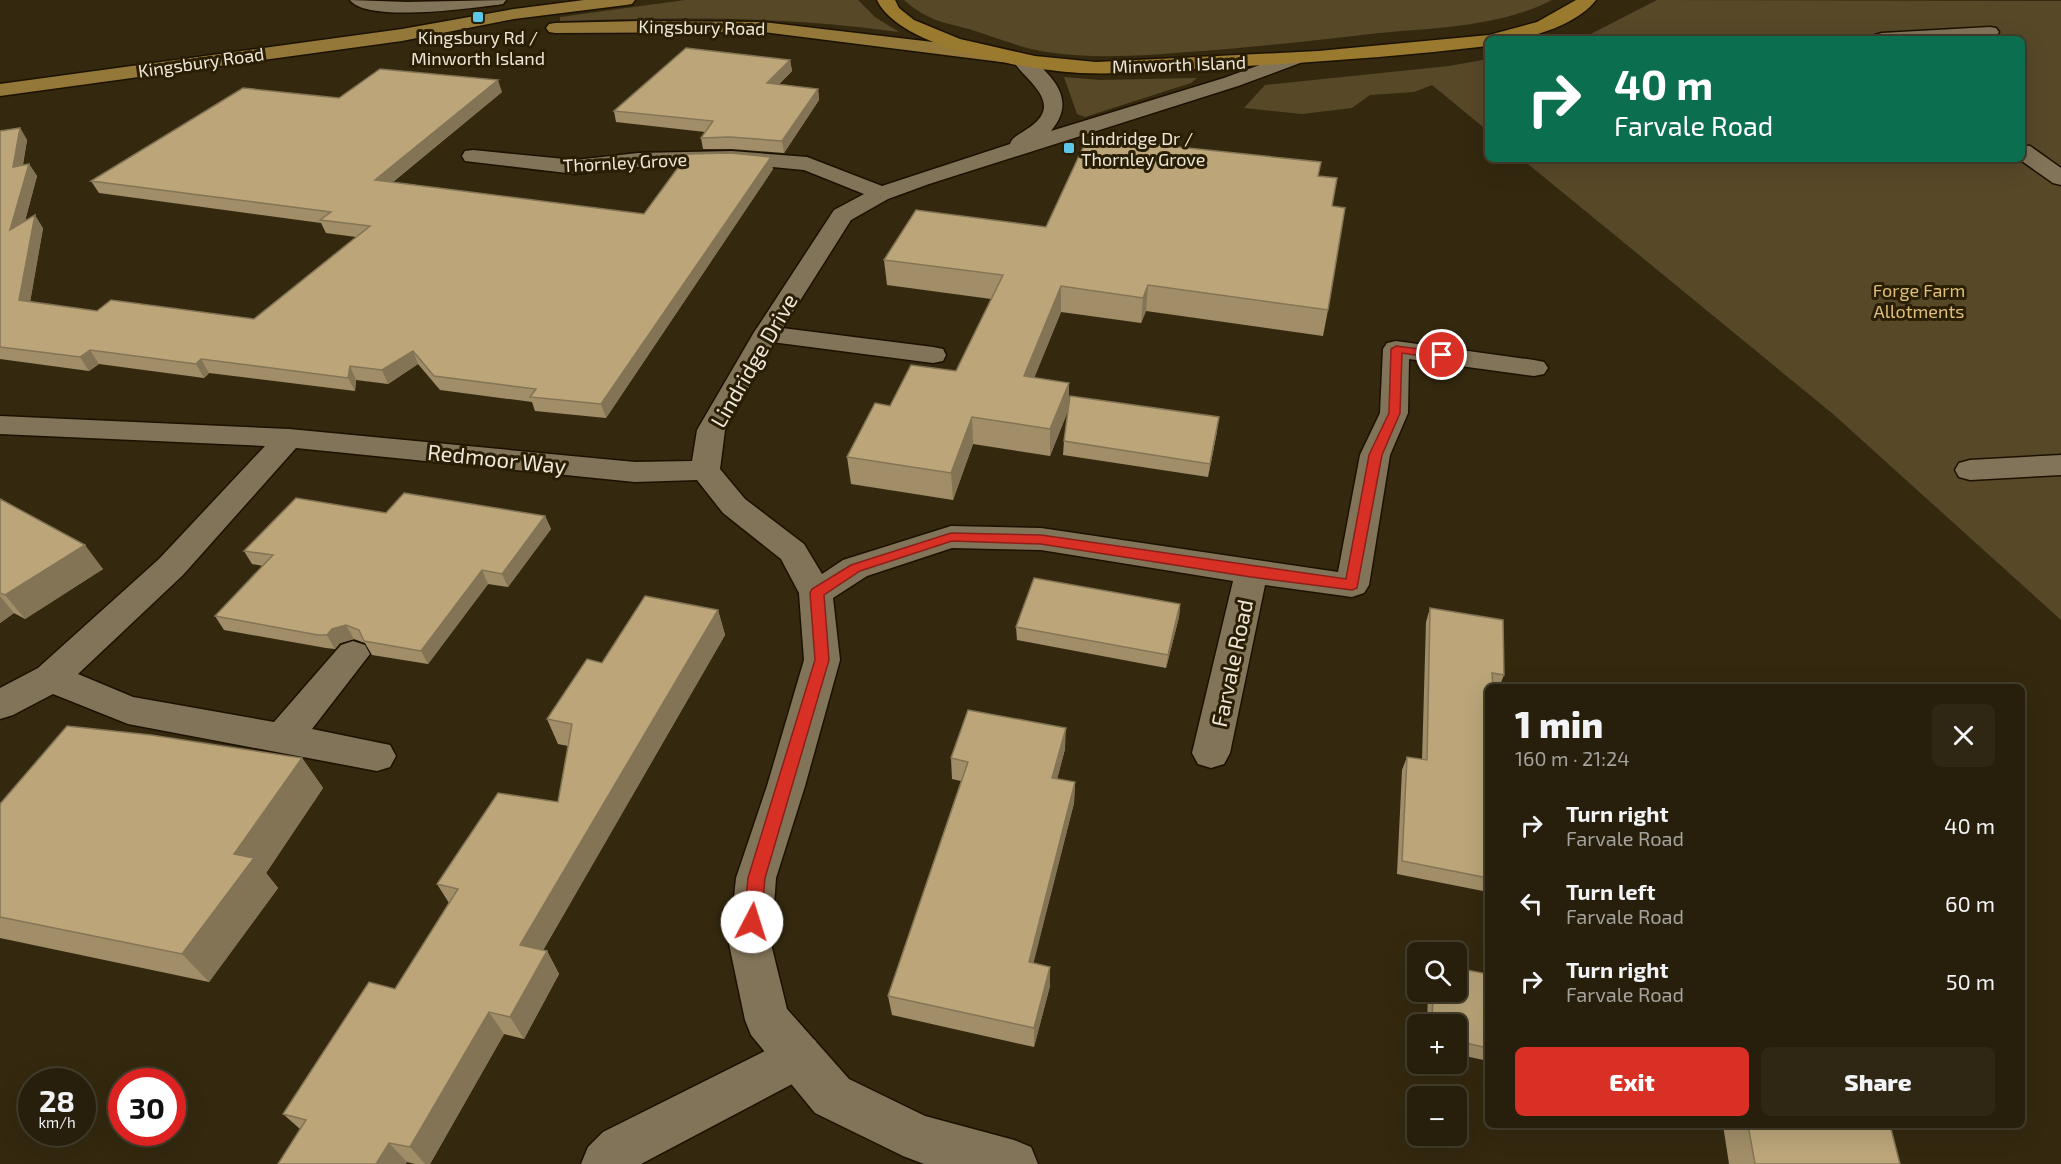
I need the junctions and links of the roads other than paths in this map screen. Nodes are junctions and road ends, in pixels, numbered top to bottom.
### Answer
1 (359, 0) edge
2 (497, 0) edge
3 (626, 0) edge
4 (886, 0) edge
5 (1587, 0) edge
6 (1990, 32) dead end
7 (402, 35) junction
8 (1506, 36) edge
9 (1928, 36) edge
10 (1485, 40) edge
11 (1001, 56) junction
12 (1293, 59) junction
13 (1022, 60) junction
14 (0, 90) edge
15 (2025, 153) edge
16 (473, 156) dead end
17 (1001, 156) junction
18 (2061, 178) edge
19 (880, 194) junction
20 (765, 334) junction
21 (933, 355) dead end
22 (1534, 368) dead end
23 (0, 425) edge
24 (289, 438) junction
25 (2061, 465) edge
26 (705, 471) junction
27 (1970, 471) dead end
28 (1251, 572) junction
29 (816, 593) junction
30 (353, 654) dead end
31 (51, 678) junction
32 (0, 705) edge
33 (283, 738) junction
34 (1211, 753) dead end
35 (377, 756) dead end
36 (799, 1056) junction
37 (605, 1164) edge
38 (1014, 1164) edge

1 - 2 street
3 - 7 main road, Kingsbury Road
4 - 11 highway, Minworth Island
5 - 8 highway
6 - 9 street
7 - 11 main road, Kingsbury Road
7 - 14 main road, Kingsbury Road
10 - 12 highway, Minworth Island
11 - 13 highway, Minworth Island
12 - 13 highway, Minworth Island
12 - 17 street, Lindridge Drive
13 - 17 street, Lindridge Drive
15 - 18 street
16 - 19 street, Thornley Grove
17 - 19 street, Lindridge Drive
19 - 20 street, Lindridge Drive
20 - 21 street
20 - 26 street, Lindridge Drive
22 - 28 street, Farvale Road
23 - 24 street, Redmoor Way
24 - 26 street, Redmoor Way
24 - 31 street
25 - 27 street
26 - 29 street
28 - 29 street, Farvale Road
28 - 34 street, Farvale Road
29 - 36 street
30 - 33 street
31 - 32 street
31 - 33 street
33 - 35 street
36 - 37 street
36 - 38 street

